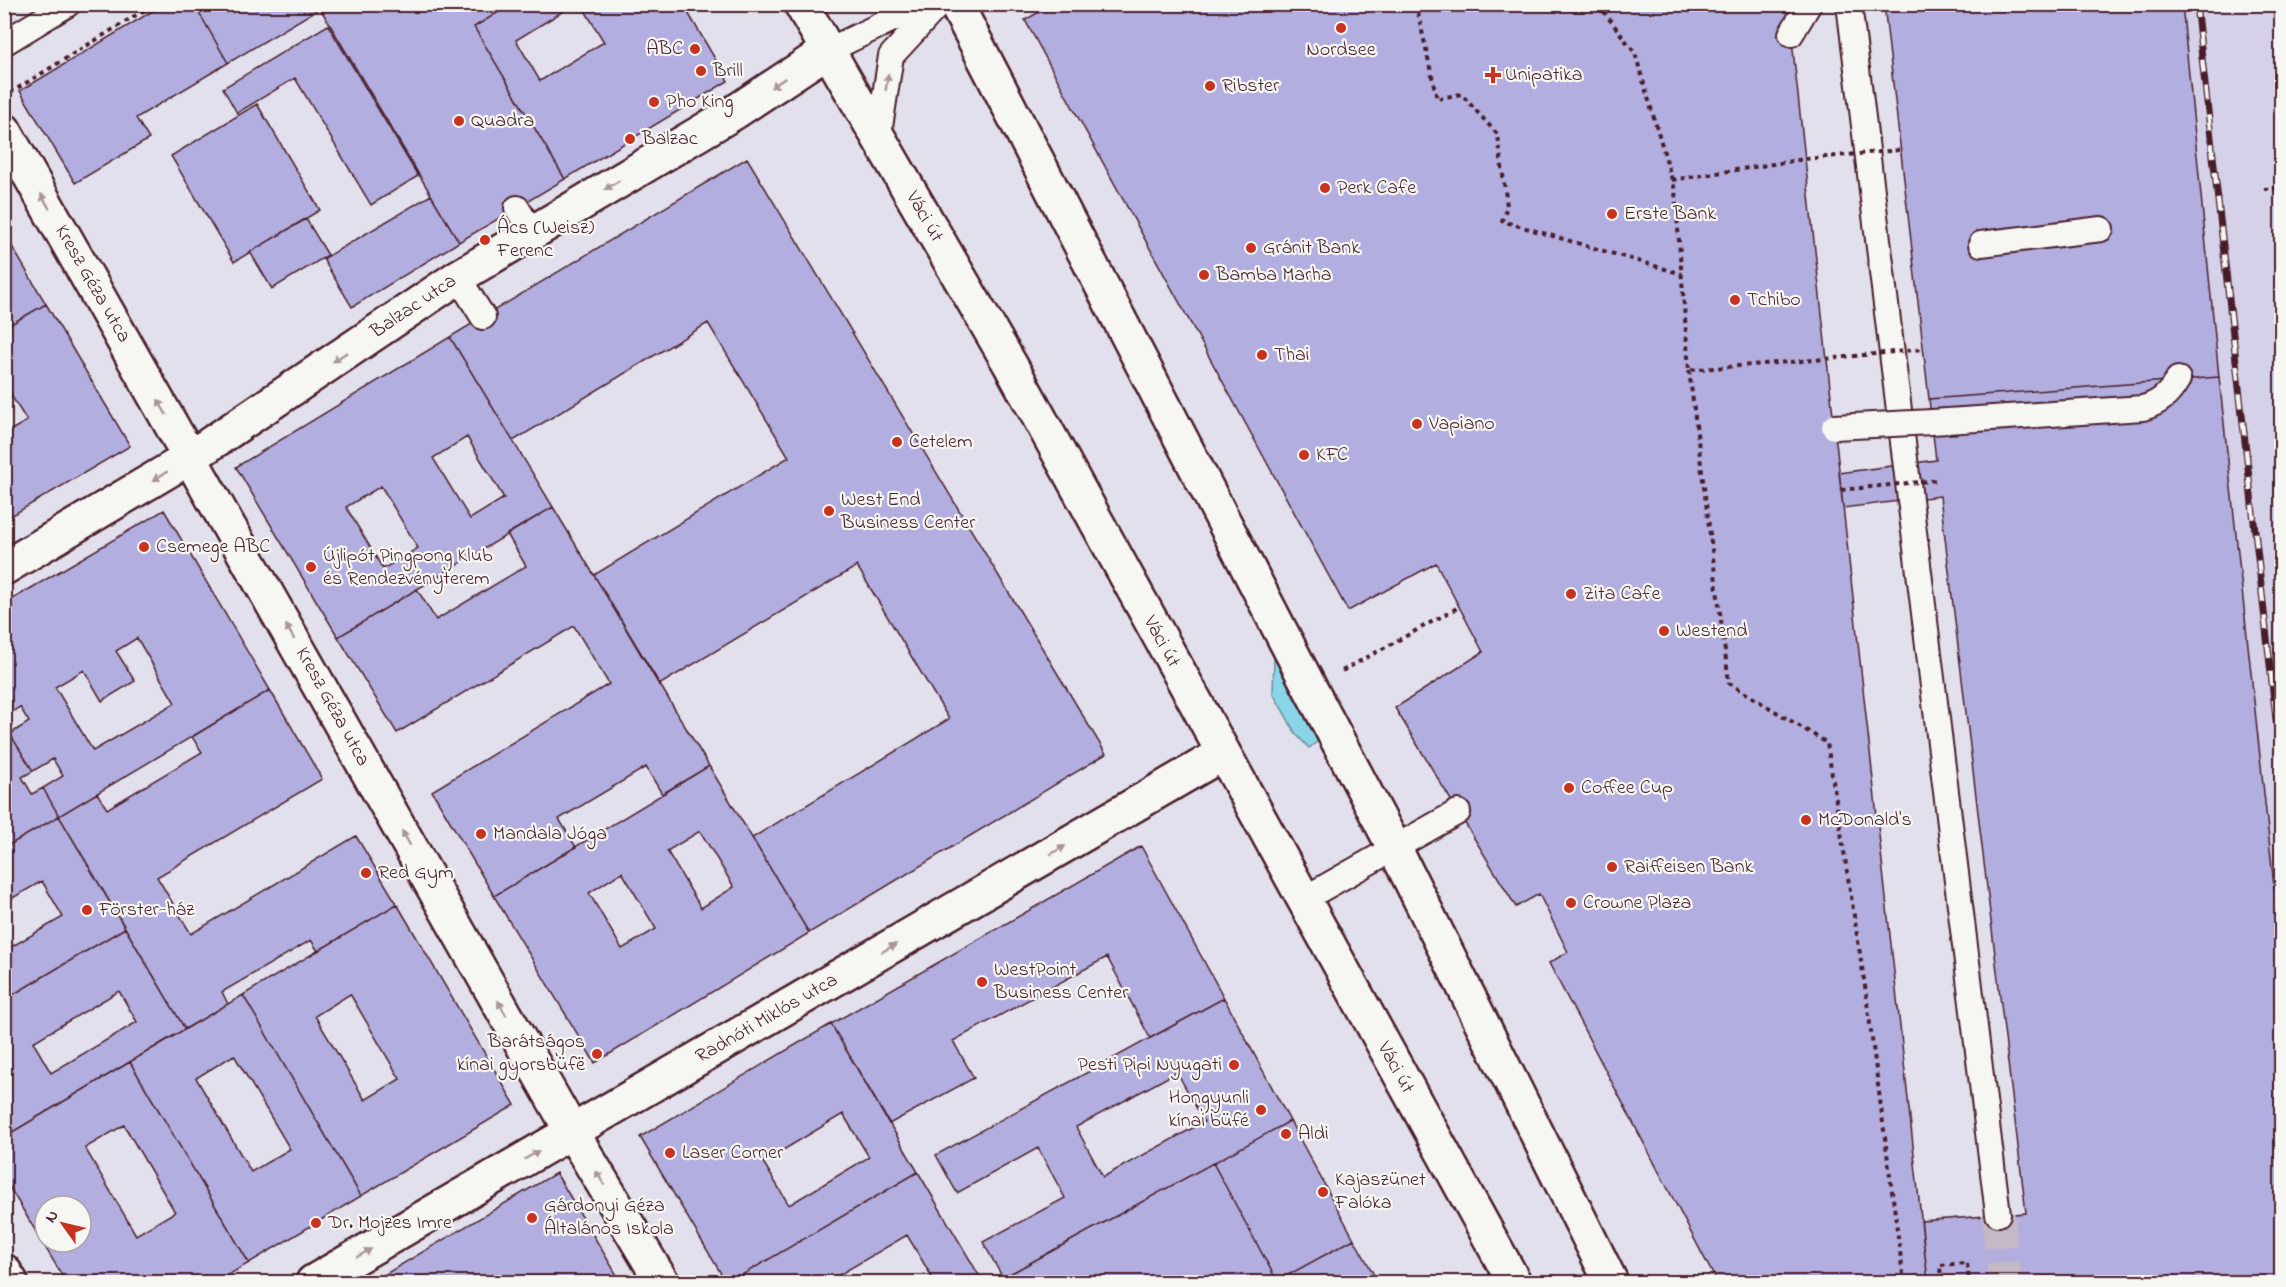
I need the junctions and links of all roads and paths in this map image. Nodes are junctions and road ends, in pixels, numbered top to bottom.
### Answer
1 (68, 4) edge
2 (154, 4) edge
3 (801, 4) edge
4 (924, 4) edge
5 (939, 4) edge
6 (956, 4) edge
7 (1416, 4) edge
8 (1598, 4) edge
9 (1809, 4) edge
10 (1849, 4) edge
11 (1791, 34) dead end
12 (4, 42) edge
13 (827, 51) junction
14 (4, 96) edge
15 (4, 130) edge
16 (878, 140) junction
17 (1900, 150) dead end
18 (1672, 180) junction
19 (2282, 188) edge
20 (2264, 189) dead end
21 (2100, 229) dead end
22 (1981, 244) dead end
23 (1682, 274) junction
24 (458, 277) junction
25 (483, 318) dead end
26 (1923, 349) dead end
27 (1689, 370) junction
28 (2178, 379) dead end
29 (1834, 427) dead end
30 (191, 457) junction
31 (1938, 480) dead end
32 (1841, 490) dead end
33 (4, 568) edge
34 (1459, 607) dead end
35 (1310, 688) junction
36 (1222, 754) junction
37 (1458, 812) dead end
38 (1394, 847) junction
39 (1302, 900) junction
40 (572, 1132) junction
41 (1998, 1214) tunnel mouth
42 (4, 1271) edge
43 (11, 1282) edge
44 (313, 1282) edge
45 (662, 1282) edge
46 (1514, 1282) edge
47 (1611, 1282) edge
48 (1904, 1282) edge
49 (1941, 1282) edge
50 (1969, 1282) edge

1 - 12 lane
2 - 14 path
3 - 13 street, Váci út
4 - 13 lane
16 -> 5 lane
6 - 35 street
7 - 23 path
8 - 18 path
9 - 11 lane
10 - 41 lane
13 - 16 street, Váci út
13 -> 24 street, Balzac utca
30 -> 15 street, Kresz Géza utca
16 - 36 street, Váci út
17 - 18 path, bridge
18 - 23 path
19 - 20 path
21 - 22 lane
23 - 27 path
24 - 25 lane
24 -> 30 street, Balzac utca
26 - 27 path, bridge
27 - 48 path
28 - 29 lane, bridge
30 -> 33 street, Balzac utca
40 -> 30 street, Kresz Géza utca
31 - 32 path, bridge
34 - 35 path
35 - 38 street
36 - 39 street, Váci út
40 -> 36 street, Radnóti Miklós utca
37 - 38 lane
38 - 39 lane
38 - 47 street
39 - 46 street, Váci út
44 -> 40 street, Radnóti Miklós utca
45 -> 40 street, Kresz Géza utca
42 - 43 street
49 - 50 path

